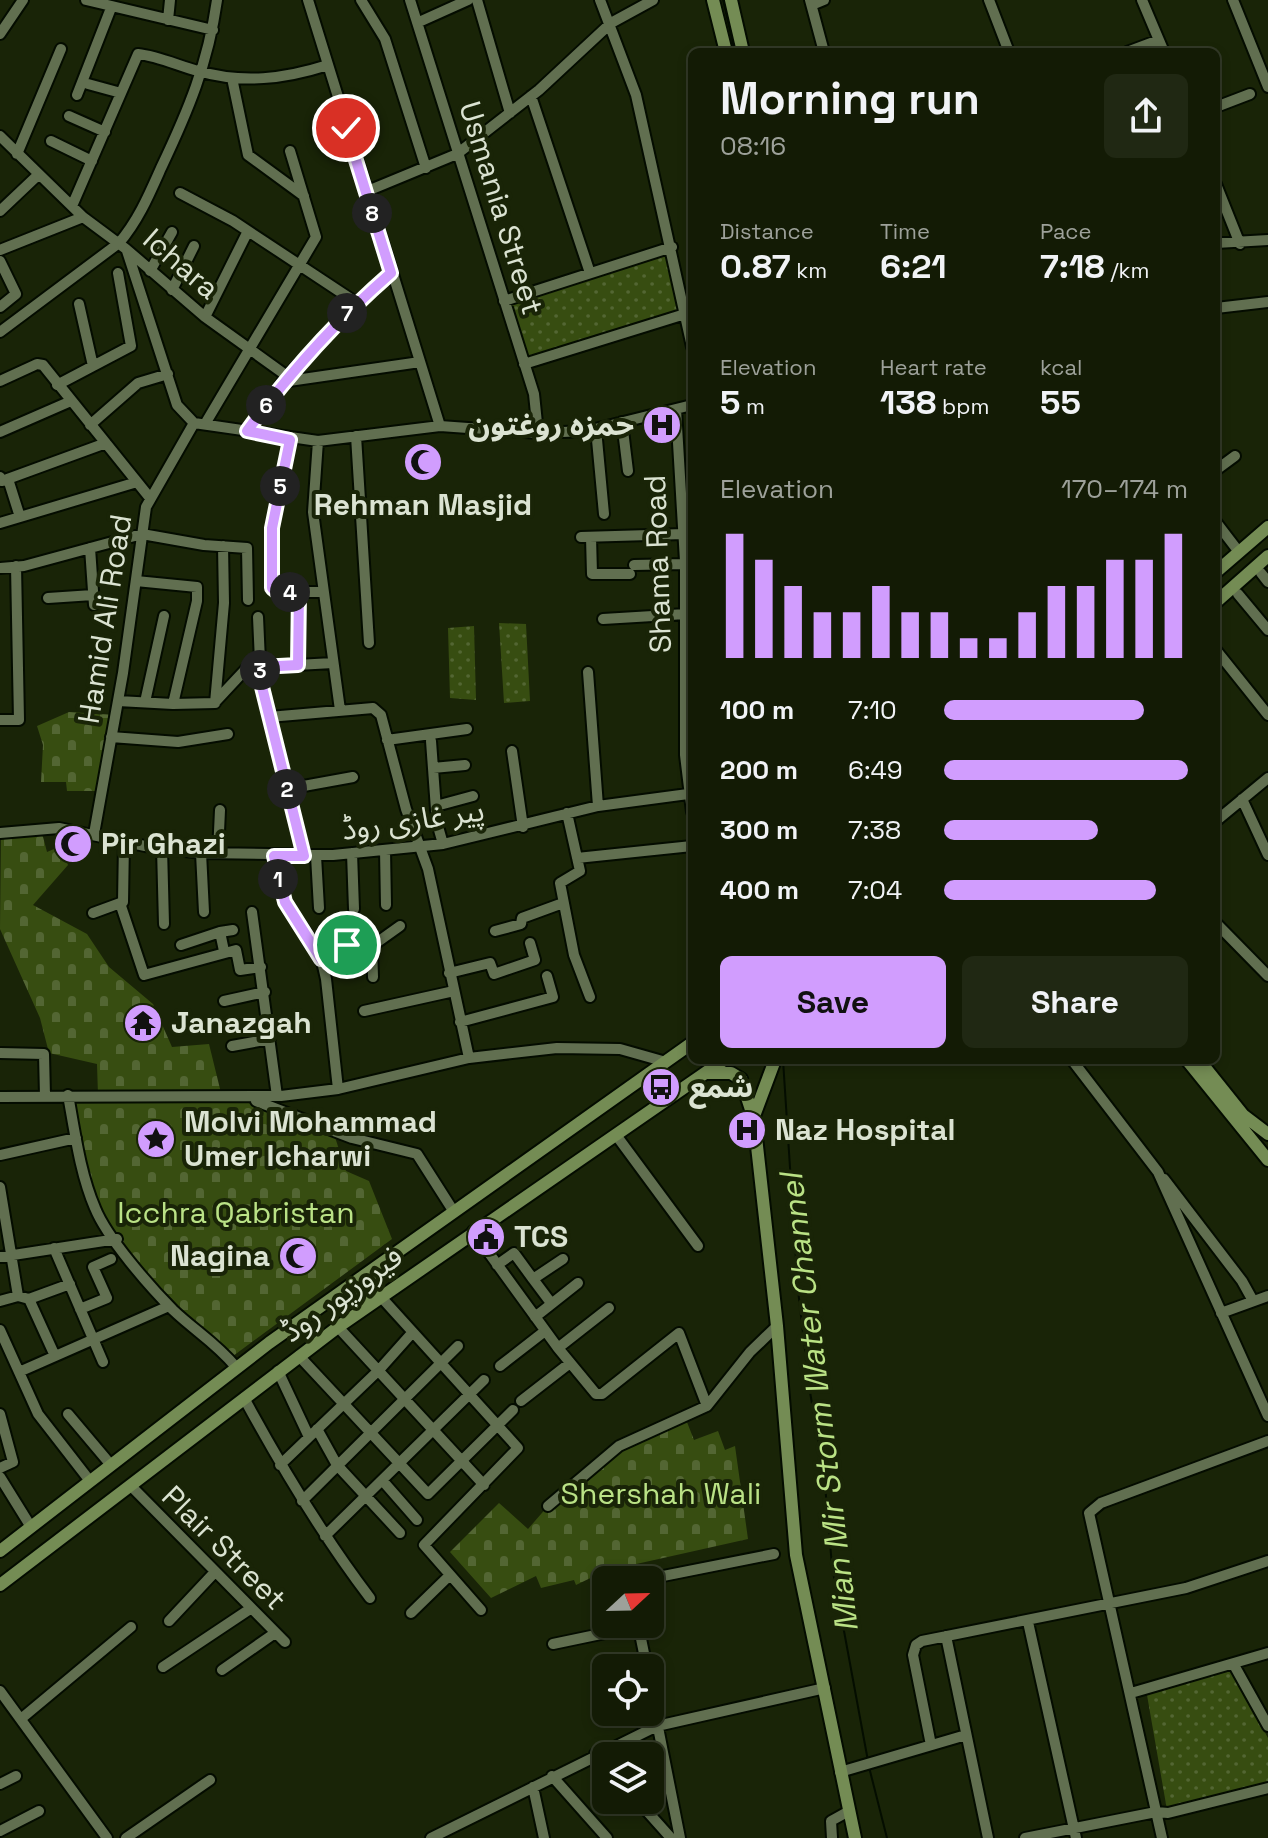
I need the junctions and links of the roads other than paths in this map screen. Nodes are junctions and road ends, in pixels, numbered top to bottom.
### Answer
1 (23, 0) edge
2 (86, 0) edge
3 (170, 0) edge
4 (217, 0) edge
5 (308, 0) edge
6 (361, 0) edge
7 (410, 0) edge
8 (468, 0) edge
9 (477, 0) edge
10 (600, 0) edge
11 (653, 0) edge
12 (713, 0) edge
13 (731, 0) edge
14 (824, 0) edge
15 (990, 0) edge
16 (1142, 0) edge
17 (1233, 0) edge
18 (811, 3) edge
19 (111, 8) junction
20 (168, 20) junction
21 (419, 22) junction
22 (611, 23) junction
23 (213, 30) junction
24 (0, 34) edge
25 (1159, 40) junction
26 (725, 48) edge
27 (742, 48) edge
28 (823, 48) edge
29 (1008, 48) edge
30 (1138, 48) edge
31 (1162, 48) edge
32 (61, 49) dead end
33 (328, 65) junction
34 (202, 72) junction
35 (232, 78) junction
36 (88, 84) dead end
37 (1268, 87) edge
38 (121, 93) junction
39 (1250, 94) dead end
40 (77, 95) dead end
41 (531, 96) junction
42 (1220, 105) edge
43 (510, 113) junction
44 (69, 116) dead end
45 (105, 132) junction
46 (51, 141) dead end
47 (2, 143) edge
48 (290, 151) dead end
49 (17, 154) junction
50 (457, 154) junction
51 (92, 161) junction
52 (426, 168) junction
53 (38, 175) junction
54 (365, 192) junction
55 (180, 193) dead end
56 (1220, 194) edge
57 (304, 196) junction
58 (72, 206) junction
59 (0, 211) edge
60 (83, 217) junction
61 (248, 231) junction
62 (172, 232) dead end
63 (1268, 240) edge
64 (1220, 243) edge
65 (1240, 244) junction
66 (123, 246) junction
67 (194, 246) dead end
68 (672, 247) junction
69 (0, 252) edge
70 (300, 265) junction
71 (150, 271) junction
72 (118, 273) dead end
73 (391, 273) junction
74 (590, 273) junction
75 (172, 290) junction
76 (504, 301) junction
77 (1268, 302) edge
78 (357, 303) junction
79 (79, 304) dead end
80 (0, 307) edge
81 (1220, 308) edge
82 (685, 314) junction
83 (205, 317) junction
84 (688, 328) edge
85 (0, 332) edge
86 (251, 348) junction
87 (420, 362) junction
88 (524, 364) junction
89 (93, 366) junction
90 (168, 374) junction
91 (285, 379) junction
92 (0, 381) edge
93 (57, 385) junction
94 (71, 401) junction
95 (688, 406) edge
96 (676, 409) junction
97 (622, 422) junction
98 (200, 423) junction
99 (90, 425) junction
100 (440, 426) junction
101 (596, 429) junction
102 (247, 431) junction
103 (0, 432) edge
104 (538, 433) junction
105 (356, 436) junction
106 (290, 440) junction
107 (318, 441) junction
108 (106, 443) junction
109 (1235, 456) dead end
110 (1220, 467) edge
111 (628, 471) dead end
112 (4, 478) edge
113 (137, 482) junction
114 (150, 498) junction
115 (604, 514) dead end
116 (20, 517) junction
117 (0, 523) edge
118 (1220, 527) edge
119 (1268, 527) edge
120 (142, 534) junction
121 (684, 534) junction
122 (223, 546) junction
123 (90, 548) junction
124 (1239, 552) junction
125 (1268, 556) edge
126 (685, 564) junction
127 (16, 566) junction
128 (0, 568) edge
129 (1220, 569) edge
130 (136, 581) junction
131 (321, 586) junction
132 (299, 592) junction
133 (1238, 594) dead end
134 (48, 598) dead end
135 (1220, 598) edge
136 (248, 600) dead end
137 (686, 614) junction
138 (164, 616) dead end
139 (258, 617) dead end
140 (603, 619) dead end
141 (1268, 630) edge
142 (369, 643) dead end
143 (260, 654) junction
144 (1220, 655) edge
145 (333, 663) junction
146 (298, 665) junction
147 (260, 667) junction
148 (588, 672) dead end
149 (118, 701) junction
150 (145, 702) junction
151 (215, 703) junction
152 (173, 704) junction
153 (340, 710) junction
154 (1268, 715) edge
155 (269, 717) junction
156 (0, 720) edge
157 (467, 729) dead end
158 (228, 734) dead end
159 (111, 737) junction
160 (387, 740) junction
161 (431, 741) dead end
162 (512, 751) dead end
163 (465, 765) dead end
164 (433, 768) junction
165 (353, 777) dead end
166 (1268, 778) edge
167 (287, 789) junction
168 (688, 794) joint
169 (473, 796) dead end
170 (1242, 799) junction
171 (436, 806) junction
172 (598, 806) junction
173 (220, 810) dead end
174 (567, 813) junction
175 (1220, 818) edge
176 (523, 827) junction
177 (0, 833) edge
178 (94, 834) junction
179 (124, 842) junction
180 (443, 844) junction
181 (688, 846) edge
182 (420, 847) junction
183 (162, 848) junction
184 (385, 850) junction
185 (201, 853) junction
186 (218, 853) junction
187 (352, 853) junction
188 (1268, 855) edge
189 (274, 856) junction
190 (310, 856) junction
191 (577, 858) junction
192 (120, 903) junction
193 (563, 903) junction
194 (386, 905) dead end
195 (319, 908) dead end
196 (354, 909) dead end
197 (204, 912) dead end
198 (252, 912) dead end
199 (93, 913) dead end
200 (164, 924) dead end
201 (400, 926) dead end
202 (1220, 927) edge
203 (233, 930) dead end
204 (495, 931) dead end
205 (220, 932) junction
206 (194, 940) junction
207 (530, 943) dead end
208 (181, 945) dead end
209 (372, 946) junction
210 (224, 951) junction
211 (198, 958) junction
212 (321, 959) junction
213 (261, 967) junction
214 (449, 973) junction
215 (547, 976) dead end
216 (1268, 976) edge
217 (373, 977) dead end
218 (454, 991) junction
219 (265, 992) junction
220 (590, 997) dead end
221 (224, 1001) dead end
222 (364, 1011) dead end
223 (460, 1022) junction
224 (270, 1039) junction
225 (232, 1046) dead end
226 (688, 1046) edge
227 (0, 1053) edge
228 (469, 1058) junction
229 (666, 1062) junction
230 (718, 1064) edge
231 (774, 1064) edge
232 (1075, 1064) edge
233 (1190, 1064) edge
234 (1202, 1064) edge
235 (704, 1073) junction
236 (338, 1089) junction
237 (68, 1095) junction
238 (45, 1096) junction
239 (277, 1096) junction
240 (0, 1097) edge
241 (250, 1098) junction
242 (754, 1119) junction
243 (1268, 1134) edge
244 (616, 1135) junction
245 (76, 1138) junction
246 (0, 1155) edge
247 (1268, 1160) edge
248 (1158, 1172) junction
249 (0, 1187) edge
250 (454, 1212) junction
251 (473, 1231) junction
252 (117, 1239) junction
253 (698, 1246) dead end
254 (54, 1248) junction
255 (6, 1256) edge
256 (111, 1259) dead end
257 (563, 1259) dead end
258 (497, 1265) junction
259 (533, 1279) junction
260 (578, 1283) dead end
261 (70, 1284) junction
262 (1268, 1296) edge
263 (381, 1297) junction
264 (24, 1298) junction
265 (1252, 1299) junction
266 (0, 1301) edge
267 (551, 1303) junction
268 (169, 1306) junction
269 (609, 1308) dead end
270 (80, 1309) junction
271 (1221, 1313) junction
272 (535, 1317) junction
273 (777, 1326) junction
274 (338, 1327) junction
275 (0, 1330) edge
276 (545, 1331) junction
277 (412, 1333) junction
278 (93, 1339) junction
279 (269, 1343) junction
280 (458, 1346) dead end
281 (558, 1348) junction
282 (55, 1356) junction
283 (299, 1356) junction
284 (103, 1362) dead end
285 (441, 1363) junction
286 (570, 1363) junction
287 (500, 1366) dead end
288 (236, 1367) junction
289 (379, 1370) junction
290 (278, 1371) junction
291 (19, 1372) junction
292 (484, 1380) dead end
293 (470, 1394) junction
294 (244, 1398) junction
295 (404, 1398) junction
296 (521, 1401) dead end
297 (342, 1405) junction
298 (707, 1406) junction
299 (513, 1410) dead end
300 (0, 1414) edge
301 (68, 1414) dead end
302 (1268, 1416) edge
303 (498, 1425) junction
304 (433, 1430) junction
305 (369, 1432) junction
306 (313, 1433) junction
307 (1268, 1441) edge
308 (462, 1460) junction
309 (400, 1463) junction
310 (111, 1465) junction
311 (280, 1465) junction
312 (337, 1465) junction
313 (0, 1468) edge
314 (0, 1477) edge
315 (382, 1480) junction
316 (90, 1481) junction
317 (484, 1485) junction
318 (131, 1486) junction
319 (366, 1494) junction
320 (302, 1501) junction
321 (548, 1506) dead end
322 (417, 1520) dead end
323 (31, 1527) junction
324 (400, 1533) dead end
325 (325, 1536) junction
326 (0, 1551) edge
327 (774, 1554) dead end
328 (1268, 1561) edge
329 (214, 1573) junction
330 (450, 1575) junction
331 (664, 1576) edge
332 (0, 1585) edge
333 (370, 1598) dead end
334 (1112, 1604) junction
335 (250, 1609) junction
336 (481, 1610) dead end
337 (411, 1613) dead end
338 (169, 1621) dead end
339 (1028, 1622) junction
340 (131, 1627) dead end
341 (275, 1633) junction
342 (592, 1635) edge
343 (946, 1636) junction
344 (285, 1642) dead end
345 (553, 1644) dead end
346 (1268, 1653) edge
347 (1234, 1665) junction
348 (163, 1667) dead end
349 (222, 1670) dead end
350 (825, 1688) junction
351 (0, 1691) edge
352 (1131, 1693) junction
353 (22, 1718) junction
354 (664, 1724) edge
355 (657, 1726) joint
356 (1268, 1726) edge
357 (966, 1735) junction
358 (622, 1742) edge
359 (931, 1745) junction
360 (592, 1756) edge
361 (840, 1772) junction
362 (16, 1776) dead end
363 (552, 1776) junction
364 (210, 1780) dead end
365 (0, 1784) edge
366 (533, 1787) junction
367 (1268, 1788) edge
368 (39, 1811) dead end
369 (849, 1811) junction
370 (1156, 1812) junction
371 (650, 1814) edge
372 (0, 1831) edge
373 (1075, 1833) edge
374 (107, 1838) edge
375 (126, 1838) edge
376 (431, 1838) edge
377 (544, 1838) edge
378 (607, 1838) edge
379 (671, 1838) edge
380 (680, 1838) edge
381 (832, 1838) edge
382 (855, 1838) edge
383 (988, 1838) edge
384 (1025, 1838) edge
385 (1162, 1838) edge

1 - 24 street
2 - 19 street
3 - 20 street
4 - 23 street
5 - 33 street
6 - 52 street
7 - 21 street, Usmania Street
8 - 21 street
9 - 43 street
10 - 22 street
11 - 22 street
12 - 26 main road
13 - 27 main road
14 - 18 street
15 - 29 street
16 - 25 street
17 - 37 street
18 - 28 street
19 - 20 street
19 - 40 street
20 - 23 street
21 - 50 street, Usmania Street
22 - 41 street
22 - 68 street
23 - 34 street
25 - 30 street
25 - 31 street
32 - 49 street
33 - 35 street
33 - 54 street
34 - 35 street
34 - 38 street
34 - 66 street
35 - 57 street
36 - 38 street
38 - 45 street
39 - 42 street
41 - 43 street
41 - 74 street
43 - 50 street
44 - 45 street
45 - 51 street
46 - 51 street
47 - 49 street, Ichara
48 - 57 street, Hamid Ali Road
49 - 53 street, Ichara
50 - 52 street
50 - 76 street, Usmania Street
51 - 58 street
52 - 54 street
53 - 58 street, Ichara
53 - 59 street
54 - 73 street
55 - 61 street
56 - 65 street
57 - 70 street, Hamid Ali Road
58 - 60 street, Ichara
60 - 66 street, Ichara
60 - 69 street
61 - 70 street
61 - 83 street
62 - 71 street
63 - 65 street
64 - 65 street
66 - 71 street, Ichara
66 - 85 street
66 - 90 street
67 - 75 street
68 - 74 street
68 - 82 street
69 - 80 street
70 - 78 street
70 - 86 street, Hamid Ali Road
71 - 75 street, Ichara
72 - 89 street
73 - 78 street
73 - 87 street
74 - 76 street
75 - 83 street, Ichara
76 - 88 street, Usmania Street
77 - 81 street
78 - 91 street
79 - 89 street
82 - 84 street
82 - 88 street
83 - 86 street, Ichara
86 - 91 street, Ichara
86 - 98 street, Hamid Ali Road
87 - 91 street
87 - 100 street
88 - 104 street, Usmania Street
89 - 93 street
90 - 98 street
90 - 99 street
91 - 102 street
92 - 93 street
93 - 94 street
94 - 99 street
94 - 103 street
95 - 96 street
96 - 97 street
96 - 121 street, Shama Road
97 - 101 street
97 - 111 street
98 - 102 street
98 - 114 street, Hamid Ali Road
99 - 108 street
100 - 104 street
100 - 105 street
101 - 104 street
101 - 115 street
102 - 106 street
105 - 107 street
105 - 142 street
106 - 107 street
106 - 132 street
107 - 131 street
108 - 112 street
108 - 113 street
109 - 110 street
112 - 116 street
113 - 114 street
113 - 116 street
114 - 120 street, Hamid Ali Road
116 - 117 street
118 - 124 street
119 - 124 main road
120 - 122 street
120 - 123 street
120 - 130 street, Hamid Ali Road
121 - 126 street, Shama Road
121 - 126 street
122 - 136 street
122 - 151 street
123 - 127 street
123 - 134 street
124 - 129 main road
125 - 135 main road
126 - 137 street, Shama Road
127 - 128 street
127 - 156 street
130 - 149 street, Hamid Ali Road
130 - 152 street
131 - 132 street
131 - 145 street
132 - 146 street
133 - 141 street
137 - 140 street
137 - 168 street, Shama Road
138 - 150 street
139 - 143 street
143 - 147 street
143 - 151 street
144 - 154 street
145 - 146 street
145 - 153 street
146 - 147 street
147 - 155 street
148 - 172 street
149 - 150 street
149 - 159 street, Hamid Ali Road
150 - 152 street
151 - 152 street
153 - 155 street
153 - 160 street
155 - 167 street
157 - 160 street
158 - 159 street
159 - 178 street, Hamid Ali Road
160 - 182 street
161 - 164 street
162 - 176 street
163 - 164 street
164 - 171 street
165 - 167 street
166 - 170 street
167 - 190 street
168 - 172 street, پیر غازی روڈ
169 - 171 street
170 - 175 street
170 - 188 street
171 - 180 street
172 - 174 street, پیر غازی روڈ
173 - 186 street
174 - 176 street, پیر غازی روڈ
174 - 191 street
176 - 180 street, پیر غازی روڈ
177 - 178 street, پیر غازی روڈ
178 - 179 street, پیر غازی روڈ
179 - 183 street, پیر غازی روڈ
179 - 192 street
180 - 182 street, پیر غازی روڈ
181 - 191 street
182 - 184 street, پیر غازی روڈ
182 - 214 street
183 - 185 street, پیر غازی روڈ
183 - 200 street
184 - 187 street, پیر غازی روڈ
184 - 194 street
185 - 186 street, پیر غازی روڈ
185 - 197 street
186 - 189 street, پیر غازی روڈ
187 - 190 street, پیر غازی روڈ
187 - 196 street
189 - 190 street, پیر غازی روڈ
189 - 212 street
190 - 195 street
191 - 193 street
192 - 199 street
192 - 211 street
193 - 204 street
193 - 220 street
198 - 213 street
201 - 209 street
202 - 216 street
203 - 205 street
205 - 206 street
205 - 210 street
206 - 208 street
206 - 211 street
207 - 214 street
209 - 212 street
209 - 217 street
210 - 211 street
210 - 213 street
212 - 236 street
213 - 219 street
214 - 218 street
215 - 223 street
218 - 222 street
218 - 223 street
219 - 221 street
219 - 224 street
223 - 228 street
224 - 225 street
224 - 239 street
226 - 229 main road, فیروزپور روڈ
227 - 238 street
228 - 229 street
228 - 236 street
229 - 250 main road, فیروزپور روڈ
230 - 235 main road, فیروزپور روڈ
231 - 242 main road
232 - 248 street
233 - 247 main road
234 - 243 main road
235 - 242 main road
235 - 244 main road, فیروزپور روڈ
236 - 239 street
237 - 238 street
237 - 241 street
237 - 245 street
238 - 240 street
239 - 241 street
241 - 250 street
242 - 273 main road
244 - 251 main road, فیروزپور روڈ
244 - 253 street
245 - 246 street
245 - 252 street
248 - 265 street
248 - 271 street
249 - 255 street
250 - 251 main road
250 - 279 main road, فیروزپور روڈ
251 - 258 street
251 - 263 main road, فیروزپور روڈ
252 - 254 street
252 - 268 street
254 - 255 street
254 - 261 street
255 - 264 street
256 - 270 street
257 - 259 street
258 - 259 street
258 - 272 street
259 - 267 street
260 - 267 street
261 - 264 street
261 - 270 street
262 - 265 street
263 - 274 main road, فیروزپور روڈ
263 - 277 street
264 - 266 street
264 - 282 street
265 - 271 street
267 - 272 street
268 - 278 street
268 - 288 street
269 - 281 street
270 - 278 street
271 - 302 street
272 - 276 street
273 - 298 street
273 - 350 main road
274 - 283 main road, فیروزپور روڈ
274 - 289 street
275 - 291 street
276 - 281 street
276 - 287 street
277 - 285 street
277 - 289 street
278 - 282 street
278 - 284 street
279 - 288 main road, فیروزپور روڈ
279 - 290 main road
280 - 285 street
281 - 286 street
282 - 291 street
283 - 290 main road, فیروزپور روڈ
283 - 297 street
285 - 293 street
285 - 295 street
286 - 296 street
286 - 298 street
288 - 310 main road, فیروزپور روڈ
289 - 295 street
289 - 297 street
290 - 294 main road, فیروزپور روڈ
290 - 306 street
291 - 316 street
292 - 293 street
293 - 303 street
293 - 304 street
294 - 311 street
294 - 318 main road, فیروزپور روڈ
295 - 304 street
295 - 305 street
297 - 305 street
297 - 306 street
298 - 321 street
299 - 303 street
300 - 313 street
301 - 310 street
303 - 308 street
303 - 317 street
304 - 308 street
304 - 309 street
305 - 309 street
305 - 312 street
306 - 311 street
306 - 312 street
307 - 334 street
308 - 309 street
308 - 317 street
309 - 315 street
310 - 316 main road, فیروزپور روڈ
311 - 320 street
312 - 319 street
312 - 320 street
314 - 323 street
315 - 319 street
315 - 322 street
316 - 323 main road, فیروزپور روڈ
317 - 330 street
318 - 329 street, Plair Street
318 - 332 main road, فیروزپور روڈ
319 - 324 street
319 - 325 street
320 - 325 street
323 - 326 main road, فیروزپور روڈ
325 - 333 street
327 - 331 street
328 - 334 street
329 - 335 street, Plair Street
329 - 338 street
330 - 336 street
330 - 337 street
334 - 339 street
334 - 352 street
335 - 341 street, Plair Street
335 - 348 street
339 - 343 street
339 - 373 street
340 - 353 street
341 - 344 street, Plair Street
341 - 349 street
342 - 345 street
343 - 357 street
343 - 359 street
346 - 347 street
347 - 352 street
347 - 356 street
350 - 354 street
350 - 361 main road
351 - 353 street
352 - 370 street
353 - 374 street
355 - 358 street
355 - 380 street
357 - 359 street
357 - 383 street
359 - 361 street
360 - 363 street
361 - 369 main road
362 - 365 street
363 - 366 street
363 - 378 street
364 - 375 street
366 - 376 street
366 - 377 street
367 - 370 street
368 - 372 street
369 - 381 street
369 - 382 main road
370 - 373 street
370 - 385 street
371 - 379 street
373 - 384 street

